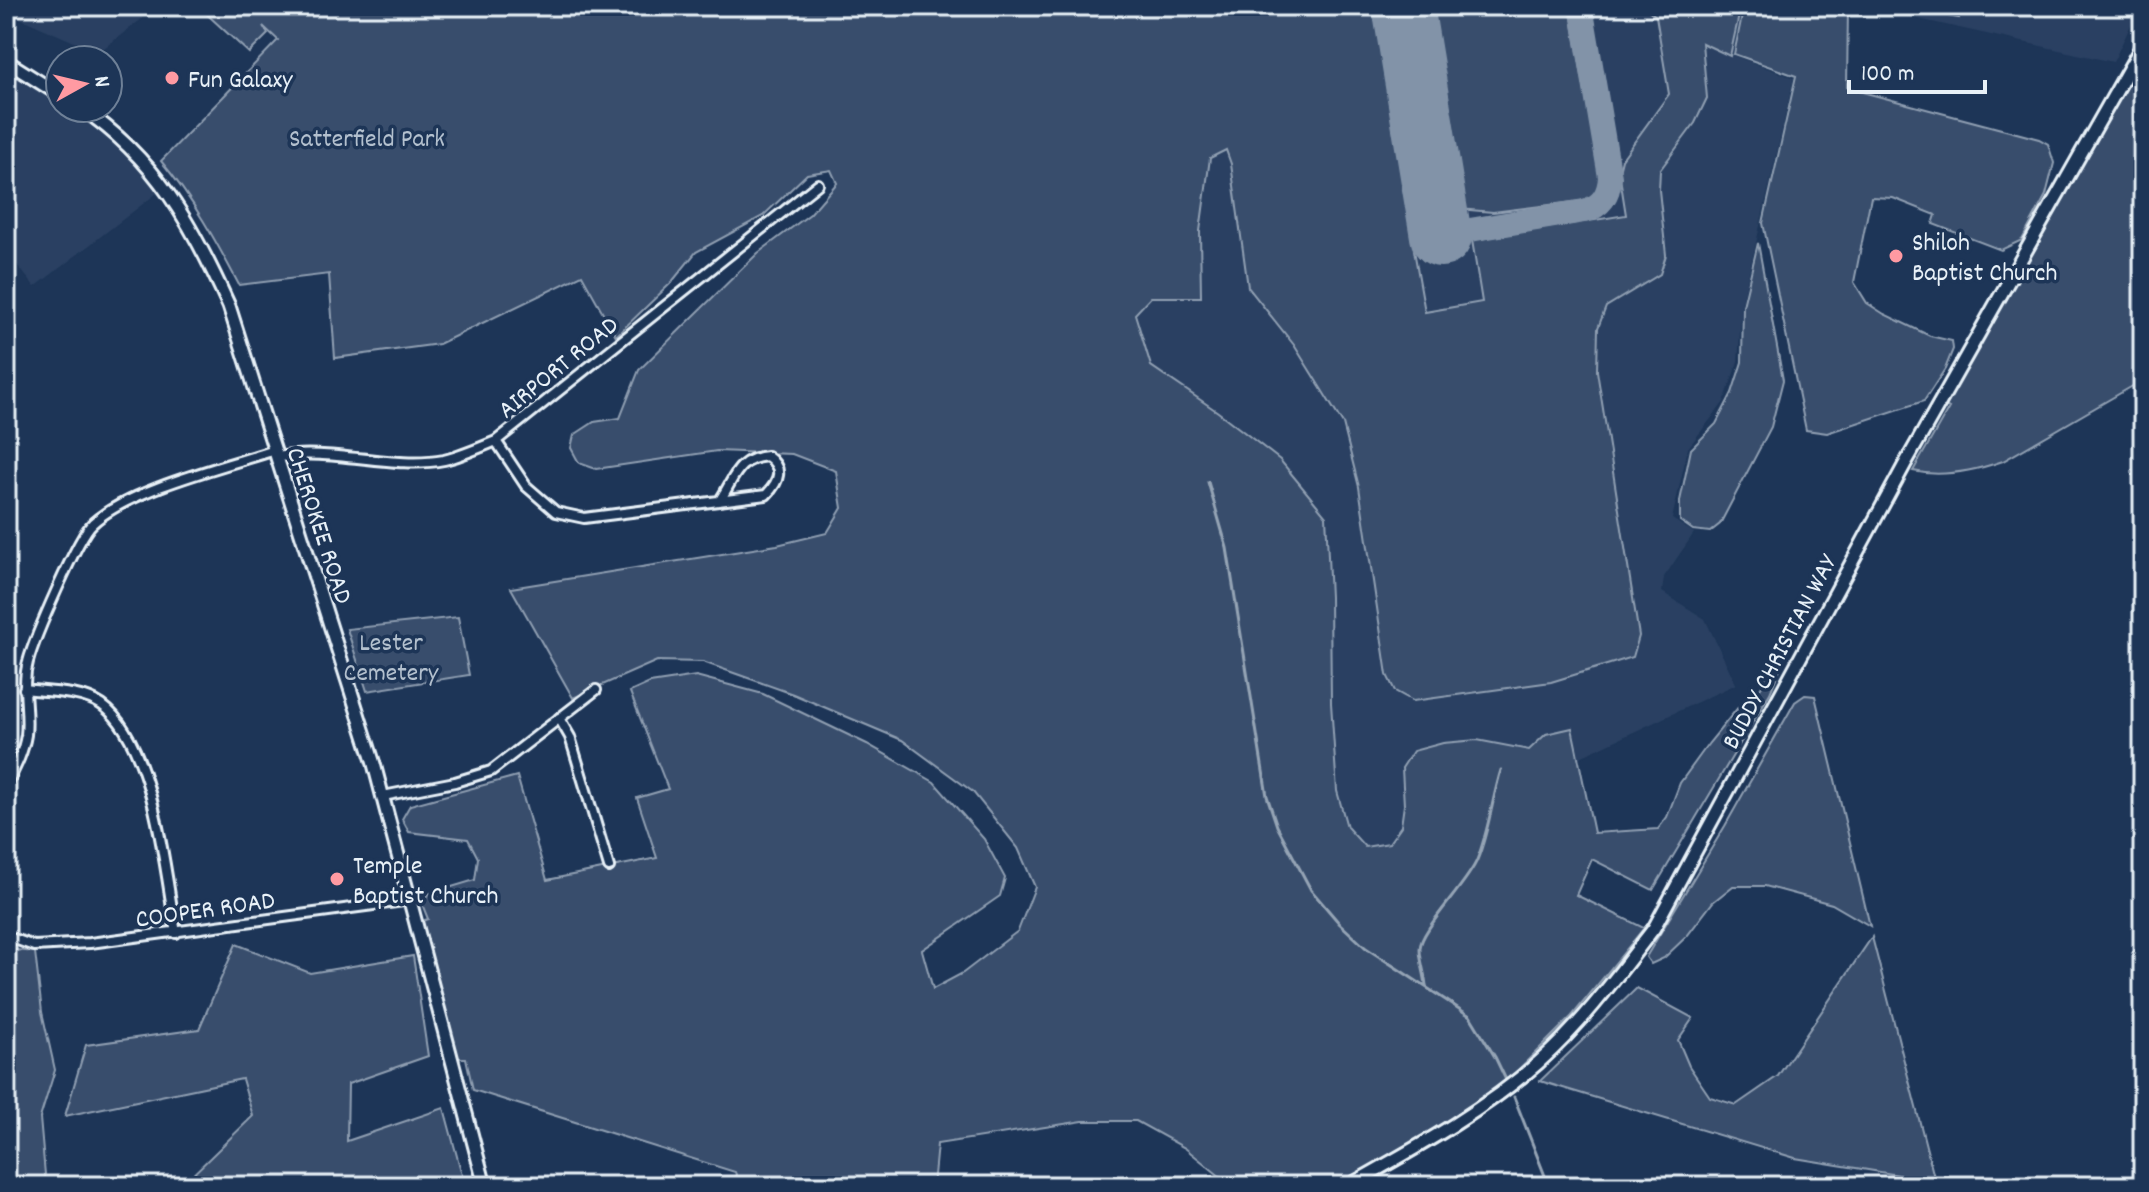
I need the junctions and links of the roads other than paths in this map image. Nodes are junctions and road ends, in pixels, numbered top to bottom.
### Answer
1 (2143, 44) edge
2 (6, 61) edge
3 (44, 85) edge
4 (103, 124) edge
5 (818, 184) dead end
6 (496, 441) junction
7 (276, 454) junction
8 (720, 500) junction
9 (24, 689) junction
10 (596, 690) dead end
11 (559, 718) junction
12 (6, 786) edge
13 (383, 796) junction
14 (609, 867) dead end
15 (411, 900) junction
16 (176, 933) junction
17 (6, 936) edge
18 (485, 1186) edge
19 (1348, 1186) edge

1 - 19 street, BUDDY CHRISTIAN WAY
2 - 3 street
4 - 7 street, CHEROKEE ROAD
5 - 6 street, AIRPORT ROAD
6 - 7 street, AIRPORT ROAD
6 - 8 street
7 - 9 street, AIRPORT ROAD
7 - 13 street, CHEROKEE ROAD
8 - 8 street
9 - 12 street, AIRPORT ROAD
9 - 16 street
10 - 11 street
11 - 13 street
11 - 14 street
13 - 15 street, CHEROKEE ROAD
15 - 16 street, COOPER ROAD
15 - 18 street, CHEROKEE ROAD
16 - 17 street, COOPER ROAD

